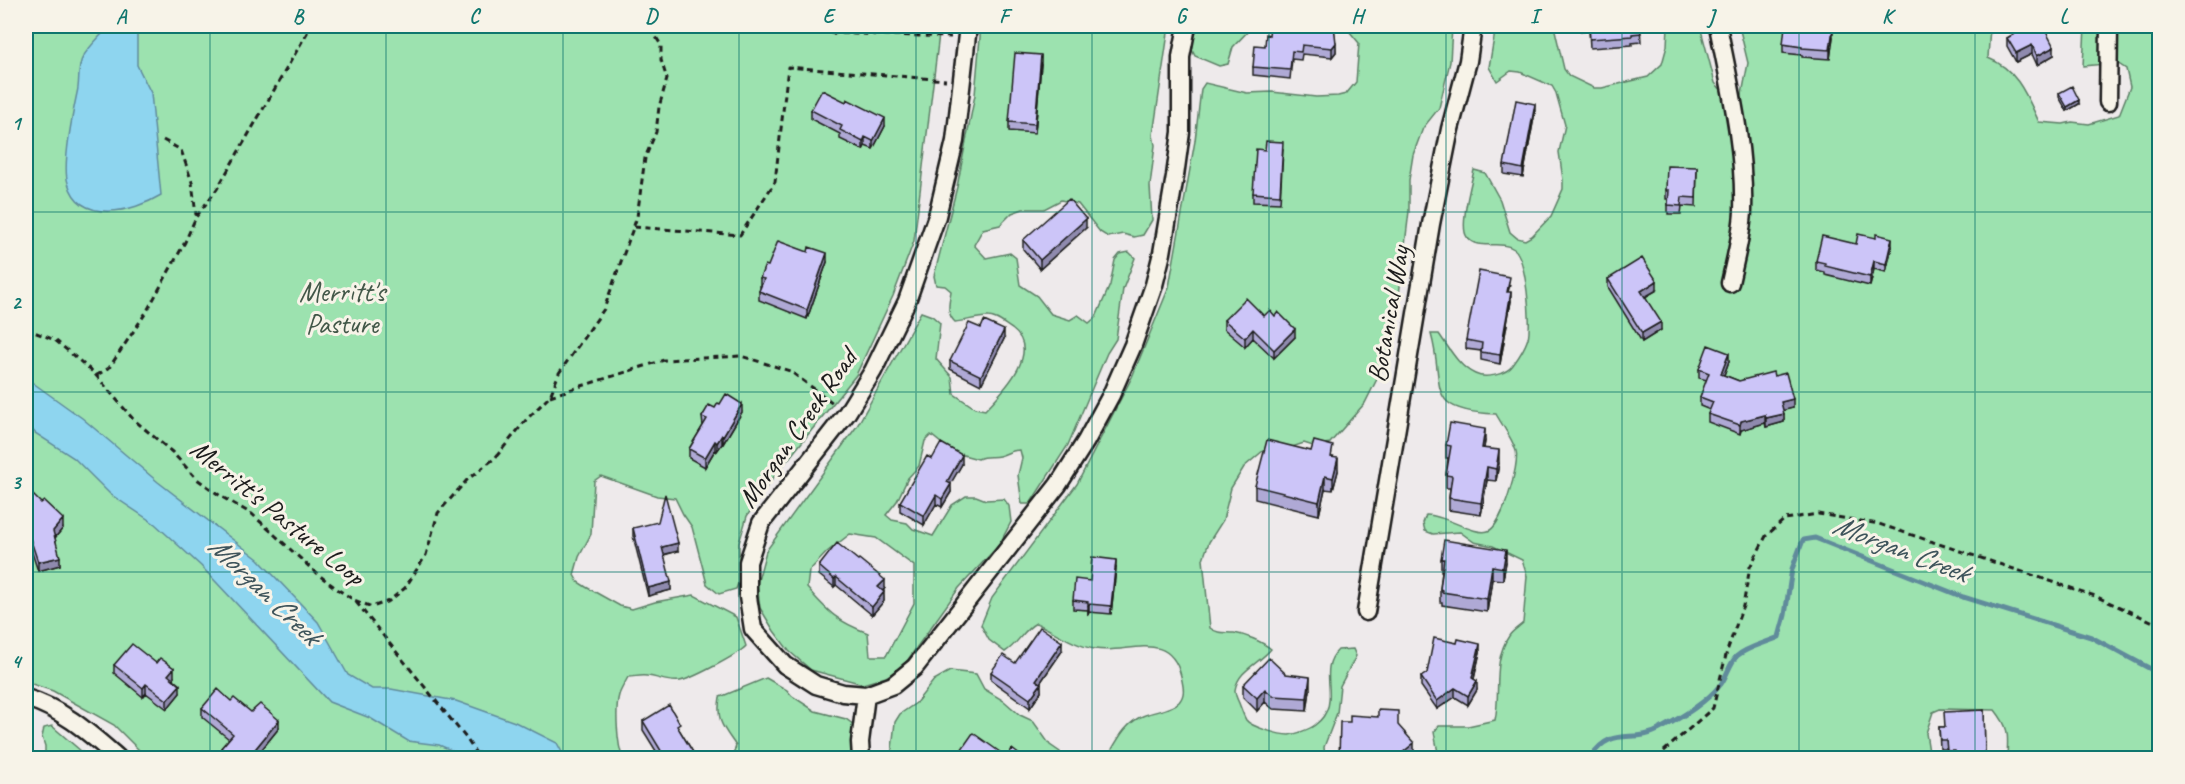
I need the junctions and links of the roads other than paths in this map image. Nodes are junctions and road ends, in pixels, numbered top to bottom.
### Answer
1 (1186, 26) edge
2 (1473, 26) edge
3 (1718, 26) edge
4 (2109, 26) edge
5 (968, 32) edge
6 (2108, 102) dead end
7 (1730, 283) dead end
8 (1366, 612) dead end
9 (866, 695) junction
10 (26, 698) edge
11 (117, 759) edge
12 (861, 759) edge

1 - 9 street, Morgan Creek Road
2 - 8 street, Botanical Way
3 - 7 street
4 - 6 street
5 - 9 street, Morgan Creek Road
9 - 12 street
10 - 11 street

